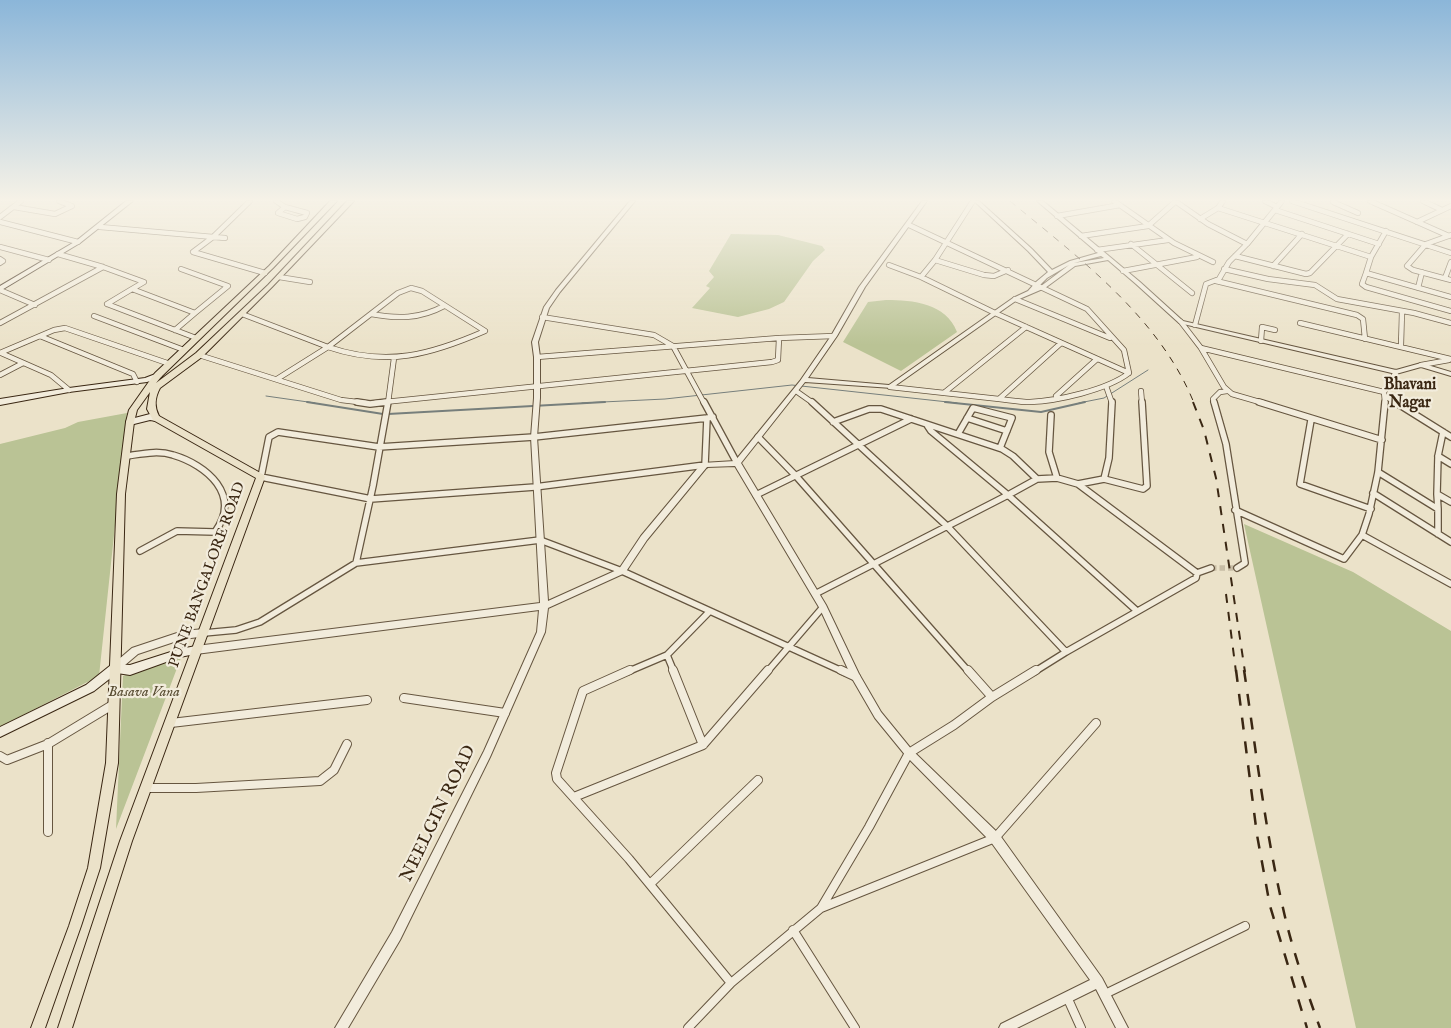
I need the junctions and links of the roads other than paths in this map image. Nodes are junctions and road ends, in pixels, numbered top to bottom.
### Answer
1 (7, 249) edge
2 (66, 249) edge
3 (197, 249) edge
4 (289, 249) edge
5 (307, 249) edge
6 (593, 249) edge
7 (891, 249) edge
8 (942, 249) edge
9 (961, 249) edge
10 (1029, 249) edge
11 (1095, 249) edge
12 (1111, 249) edge
13 (1137, 249) edge
14 (1183, 249) edge
15 (1242, 249) edge
16 (1288, 249) edge
17 (1332, 249) edge
18 (1348, 249) edge
19 (1376, 249) edge
20 (1422, 249) edge
21 (1099, 252) junction
22 (58, 254) junction
23 (1235, 256) junction
24 (1197, 257) junction
25 (1371, 257) junction
26 (0, 259) edge
27 (1107, 259) junction
28 (49, 260) junction
29 (935, 260) junction
30 (1213, 262) dead end
31 (1451, 262) edge
32 (0, 263) edge
33 (889, 265) dead end
34 (103, 266) junction
35 (1158, 266) junction
36 (1273, 266) junction
37 (1450, 267) edge
38 (181, 269) dead end
39 (1224, 269) junction
40 (1008, 270) junction
41 (1123, 271) junction
42 (1052, 272) junction
43 (1422, 272) junction
44 (1366, 273) junction
45 (265, 274) junction
46 (280, 277) junction
47 (922, 277) junction
48 (1444, 278) junction
49 (1451, 280) edge
50 (1216, 281) junction
51 (310, 282) dead end
52 (1037, 284) junction
53 (1043, 287) junction
54 (1418, 288) junction
55 (0, 289) edge
56 (132, 289) junction
57 (1031, 291) junction
58 (1192, 293) dead end
59 (1451, 297) edge
60 (1015, 299) junction
61 (35, 305) junction
62 (444, 306) junction
63 (1451, 310) edge
64 (1402, 311) junction
65 (195, 313) junction
66 (995, 313) junction
67 (242, 314) junction
68 (371, 314) junction
69 (94, 316) dead end
70 (542, 317) junction
71 (1181, 322) junction
72 (0, 323) edge
73 (1300, 323) dead end
74 (1451, 323) edge
75 (1195, 326) junction
76 (1026, 327) junction
77 (175, 330) junction
78 (1275, 330) dead end
79 (40, 336) junction
80 (834, 336) junction
81 (196, 338) junction
82 (779, 338) junction
83 (1113, 338) junction
84 (1365, 339) junction
85 (1261, 341) junction
86 (1061, 343) junction
87 (673, 346) junction
88 (1401, 346) junction
89 (326, 348) junction
90 (1201, 348) junction
91 (184, 350) junction
92 (0, 353) edge
93 (200, 355) junction
94 (537, 357) junction
95 (394, 358) junction
96 (1097, 359) junction
97 (1451, 360) edge
98 (23, 362) junction
99 (170, 364) junction
100 (1421, 365) junction
101 (686, 370) junction
102 (1396, 372) junction
103 (1129, 373) junction
104 (1451, 374) edge
105 (0, 375) edge
106 (277, 379) junction
107 (156, 381) junction
108 (803, 381) junction
109 (132, 383) junction
110 (537, 386) junction
111 (1106, 386) junction
112 (890, 387) junction
113 (70, 390) junction
114 (796, 390) junction
115 (1228, 390) junction
116 (147, 391) junction
117 (1142, 391) dead end
118 (944, 392) junction
119 (1385, 394) junction
120 (1054, 397) junction
121 (999, 399) junction
122 (0, 402) edge
123 (388, 404) junction
124 (0, 407) edge
125 (1051, 414) dead end
126 (156, 418) junction
127 (710, 418) junction
128 (968, 418) junction
129 (911, 419) junction
130 (1311, 420) junction
131 (130, 422) junction
132 (833, 422) junction
133 (927, 425) junction
134 (1007, 431) junction
135 (1443, 432) junction
136 (958, 434) junction
137 (758, 437) junction
138 (1451, 437) edge
139 (534, 438) junction
140 (1382, 440) junction
141 (857, 444) junction
142 (379, 447) junction
143 (1000, 448) junction
144 (126, 456) junction
145 (1438, 456) junction
146 (737, 463) junction
147 (705, 464) junction
148 (1451, 464) edge
149 (1378, 472) junction
150 (796, 476) junction
151 (261, 477) junction
152 (1057, 478) junction
153 (1037, 479) junction
154 (1104, 479) junction
155 (1078, 484) junction
156 (535, 487) junction
157 (1374, 493) junction
158 (756, 494) junction
159 (1437, 494) junction
160 (1008, 495) junction
161 (371, 499) junction
162 (1451, 502) edge
163 (1371, 509) junction
164 (1438, 509) junction
165 (1235, 510) junction
166 (947, 526) junction
167 (1438, 534) junction
168 (1362, 535) junction
169 (540, 540) junction
170 (1451, 542) edge
171 (140, 551) dead end
172 (356, 563) junction
173 (873, 564) junction
174 (1211, 568) tunnel mouth
175 (1237, 568) dead end
176 (622, 571) junction
177 (1197, 573) junction
178 (1451, 584) edge
179 (814, 594) junction
180 (544, 606) junction
181 (823, 607) junction
182 (1136, 611) junction
183 (709, 612) junction
184 (204, 633) junction
185 (789, 648) junction
186 (196, 650) junction
187 (1066, 652) junction
188 (667, 655) junction
189 (115, 668) junction
190 (856, 677) junction
191 (992, 697) junction
192 (404, 698) dead end
193 (367, 700) dead end
194 (114, 704) junction
195 (506, 713) junction
196 (171, 723) junction
197 (1096, 723) dead end
198 (0, 732) edge
199 (48, 742) junction
200 (347, 744) dead end
201 (703, 745) junction
202 (909, 753) junction
203 (0, 756) edge
204 (758, 780) dead end
205 (146, 788) junction
206 (574, 798) junction
207 (48, 832) dead end
208 (995, 838) junction
209 (650, 884) junction
210 (821, 908) junction
211 (1245, 926) dead end
212 (793, 930) junction
213 (731, 982) junction
214 (1098, 982) junction
215 (1105, 994) junction
216 (1067, 997) junction
217 (38, 1028) edge
218 (65, 1028) edge
219 (341, 1028) edge
220 (688, 1028) edge
221 (855, 1028) edge
222 (1004, 1028) edge
223 (1082, 1028) edge
224 (1122, 1028) edge

1 - 28 street
2 - 22 main road
3 - 45 street
4 - 45 main road
5 - 46 main road
6 - 70 street, NEELGIN ROAD
7 - 80 street
8 - 29 street
9 - 40 street
10 - 42 street
11 - 21 street
12 - 21 street
13 - 35 street
14 - 24 street
15 - 23 street
16 - 36 street
17 - 36 street
18 - 25 street
19 - 25 street
20 - 43 street
21 - 27 street
21 - 42 street
22 - 28 main road
22 - 34 street
23 - 36 street
23 - 39 street
24 - 30 street
24 - 35 street
25 - 44 street
26 - 32 street
27 - 41 street
27 - 53 street
28 - 55 main road
29 - 40 street
29 - 47 street
31 - 37 street
33 - 47 street
34 - 56 street
34 - 61 street
35 - 41 street
35 - 58 street
37 - 48 street
38 - 65 street
39 - 50 street
39 - 64 street
40 - 52 street
41 - 71 street
42 - 52 street
43 - 48 street
43 - 54 street
44 - 54 street
44 - 63 street
45 - 81 main road
46 - 51 street
46 - 67 main road
47 - 66 street
48 - 49 street
50 - 75 street
50 - 84 street
52 - 53 street
52 - 57 street
53 - 57 street
53 - 83 street
54 - 59 street
55 - 61 street
56 - 65 street
56 - 77 street
57 - 60 street
60 - 66 street
60 - 83 street
61 - 72 street
62 - 68 street
62 - 68 street
62 - 95 street
64 - 74 street
64 - 88 street
65 - 77 street
66 - 76 street
66 - 112 street
67 - 89 street
67 - 93 main road
68 - 89 street
69 - 91 street
70 - 87 street
70 - 94 street, NEELGIN ROAD
71 - 75 street
71 - 90 street
73 - 84 street
75 - 85 street
76 - 86 street
76 - 118 street
77 - 81 street
78 - 85 street
79 - 92 street
79 - 99 street
79 - 109 street
80 - 82 street
80 - 108 street
81 - 91 main road
82 - 87 street
82 - 101 street
83 - 103 street
84 - 88 street
85 - 102 street
86 - 96 street
86 - 121 street
87 - 94 street
87 - 101 street
88 - 97 street
89 - 95 street
89 - 106 street
90 - 115 street
90 - 119 street
91 - 99 main road
92 - 98 street
93 - 106 street
93 - 107 main road
94 - 110 street, NEELGIN ROAD
95 - 123 street
96 - 103 street
96 - 120 street
97 - 100 street
98 - 105 street
98 - 113 street
99 - 107 main road
100 - 102 street
100 - 104 street
101 - 110 street
101 - 127 street
102 - 119 street
103 - 111 street
106 - 123 street
107 - 109 main road
107 - 116 main road
107 - 126 main road
108 - 112 street
108 - 114 street
109 - 113 main road
109 - 116 main road
109 - 124 main road
110 - 123 street
110 - 139 street, NEELGIN ROAD
111 - 120 street
111 - 154 street
112 - 118 street
113 - 122 main road
114 - 132 street
114 - 137 street
115 - 130 street
115 - 165 street
116 - 131 main road
117 - 154 street
118 - 121 street
119 - 135 street
119 - 140 street
120 - 121 street
123 - 142 street
125 - 152 street
126 - 131 main road
126 - 151 main road, PUNE BANGALORE ROAD
127 - 139 street
127 - 146 street
127 - 147 street
128 - 134 street
128 - 134 street
128 - 136 street
129 - 132 street
129 - 133 street
129 - 141 street
130 - 140 street
130 - 163 street
131 - 144 main road
132 - 141 street
133 - 136 street
133 - 160 street
134 - 143 street
135 - 138 street
135 - 145 street
136 - 143 street
137 - 146 street
137 - 150 street
139 - 142 street
139 - 156 street, NEELGIN ROAD
140 - 149 street
141 - 150 street
141 - 166 street
142 - 151 street
142 - 161 street
143 - 153 street
144 - 171 street
144 - 189 main road
145 - 148 street
145 - 159 street
146 - 147 street
146 - 158 street
147 - 156 street
147 - 176 street
149 - 157 street
149 - 164 street
150 - 158 street
150 - 173 street
151 - 161 street
151 - 184 main road, PUNE BANGALORE ROAD
152 - 153 street
152 - 155 street
153 - 160 street
154 - 155 street
155 - 177 street
156 - 161 street
156 - 169 street, NEELGIN ROAD
157 - 163 street
157 - 167 street
158 - 179 street
159 - 162 street
159 - 164 street
160 - 166 street
160 - 182 street
161 - 172 street
163 - 168 street
164 - 167 street
165 - 168 street
165 - 175 street
166 - 173 street
166 - 187 street
167 - 170 street
168 - 178 street
169 - 172 street
169 - 176 street
169 - 180 street, NEELGIN ROAD
172 - 184 street
173 - 179 street
173 - 191 street
174 - 177 street
176 - 180 street
176 - 183 street
177 - 182 street
179 - 181 street
180 - 186 street
180 - 195 street, NEELGIN ROAD
181 - 185 street
181 - 190 street
182 - 187 street
183 - 185 street
183 - 188 street
184 - 186 main road, PUNE BANGALORE ROAD
184 - 189 street
185 - 190 street
185 - 201 street
186 - 189 main road
186 - 196 main road, PUNE BANGALORE ROAD
187 - 191 street
188 - 201 street
188 - 206 street
189 - 194 main road
189 - 198 main road
190 - 202 street
191 - 202 street
192 - 195 street
193 - 196 street
194 - 199 street
194 - 217 main road
195 - 219 street, NEELGIN ROAD
196 - 205 main road, PUNE BANGALORE ROAD
197 - 208 street
199 - 203 street
199 - 207 street
200 - 205 street
201 - 206 street
202 - 208 street
202 - 210 street
204 - 209 street
205 - 218 main road, PUNE BANGALORE ROAD
206 - 209 street
208 - 210 street
208 - 214 street
209 - 213 street
210 - 212 street
211 - 215 street
212 - 213 street
212 - 221 street
213 - 220 street
214 - 215 street
214 - 216 street
215 - 224 street
216 - 222 street
216 - 223 street

